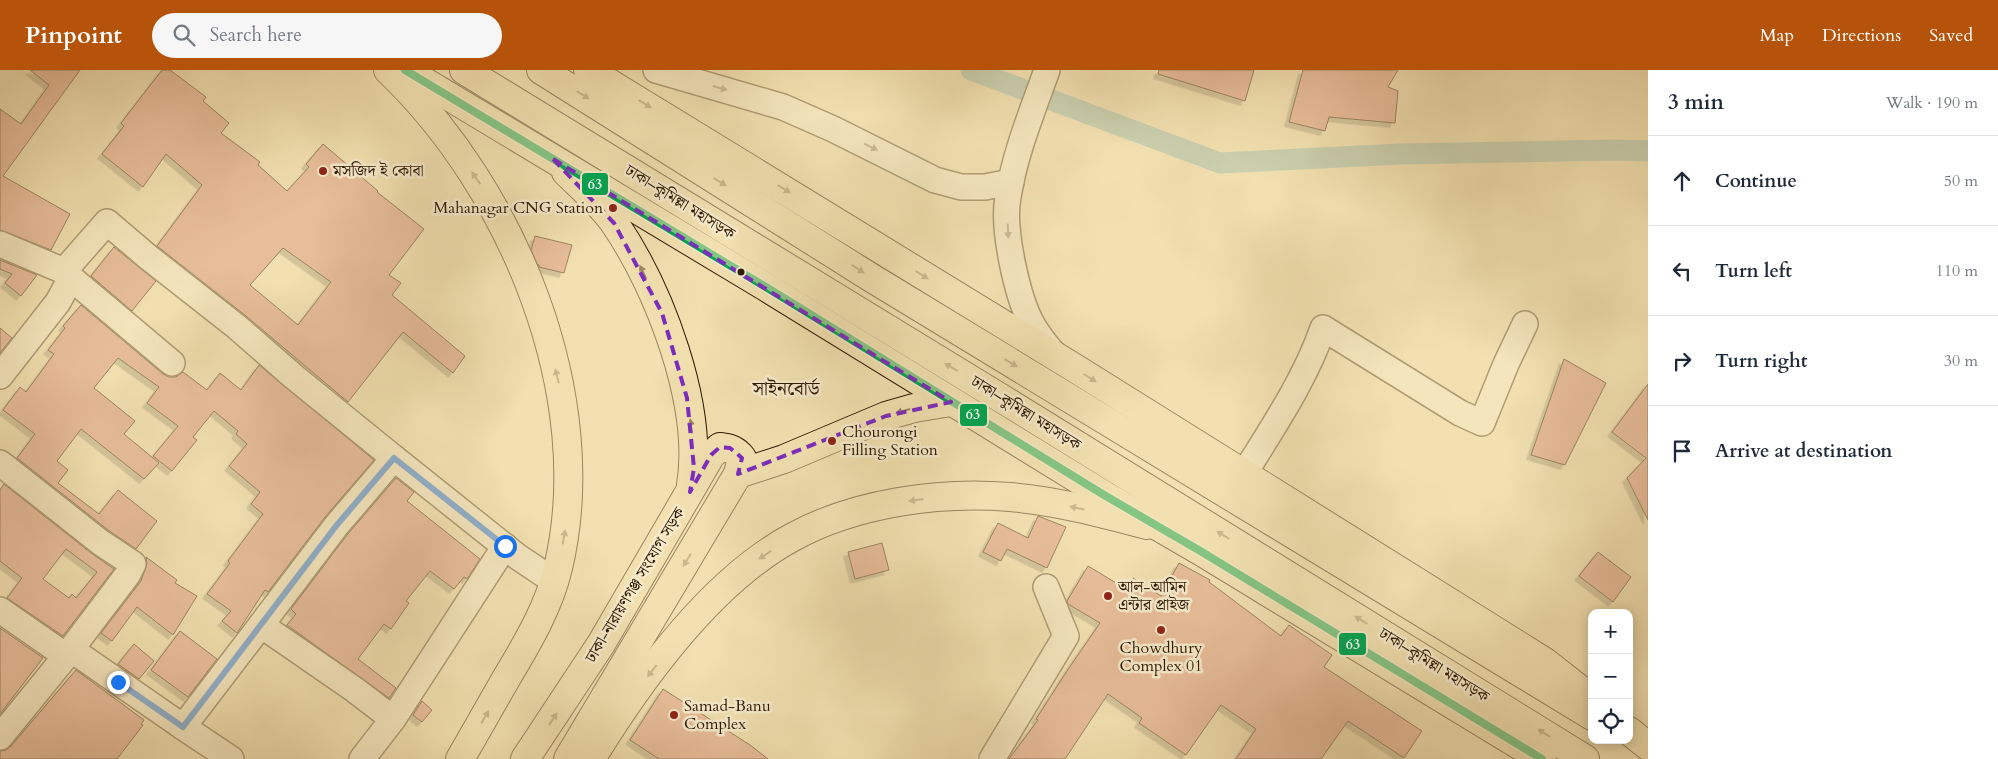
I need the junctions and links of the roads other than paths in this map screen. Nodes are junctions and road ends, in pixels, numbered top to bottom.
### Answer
1 (388, 70) edge
2 (405, 70) edge
3 (464, 70) edge
4 (541, 70) edge
5 (588, 70) edge
6 (656, 70) edge
7 (1047, 70) edge
8 (553, 159) junction
9 (1011, 182) junction
10 (0, 244) edge
11 (68, 274) junction
12 (1525, 324) dead end
13 (1057, 358) junction
14 (172, 363) dead end
15 (0, 376) edge
16 (951, 402) junction
17 (394, 458) junction
18 (0, 463) edge
19 (738, 474) junction
20 (1244, 474) junction
21 (690, 492) junction
22 (1159, 527) junction
23 (505, 546) junction
24 (554, 581) junction
25 (1046, 587) dead end
26 (0, 610) edge
27 (261, 625) junction
28 (69, 653) junction
29 (1588, 696) edge
30 (1588, 714) edge
31 (393, 719) junction
32 (183, 727) junction
33 (1633, 734) edge
34 (0, 737) edge
35 (1633, 740) edge
36 (1648, 748) edge
37 (231, 759) edge
38 (362, 759) edge
39 (460, 759) edge
40 (525, 759) edge
41 (568, 759) edge
42 (591, 759) edge
43 (992, 759) edge
44 (1542, 759) edge
45 (1586, 759) edge

24 -> 1 main road
2 - 8 main road
45 -> 3 main road, ঢাকা–কুমিল্লা মহাসড়ক
4 -> 30 main road
5 -> 13 main road
6 -> 9 street
7 - 9 street
8 - 16 main road
21 -> 8 main road
9 -> 13 street
10 - 11 street
11 - 14 street
11 - 15 street
11 - 17 street
12 - 20 street
13 -> 20 main road
16 -> 19 main road
16 - 22 main road
17 - 23 street
17 - 27 street
18 - 28 street
19 - 21 main road, ঢাকা-নারায়ণগঞ্জ সংযোগ সড়ক
19 -> 41 main road, ঢাকা-নারায়ণগঞ্জ সংযোগ সড়ক
20 - 29 main road
40 -> 21 main road, ঢাকা-নারায়ণগঞ্জ সংযোগ সড়ক
22 -> 42 main road
22 - 44 main road
23 - 24 street
23 - 31 street
39 -> 24 main road
25 - 43 street
26 - 28 street
27 - 31 street
27 - 32 street
28 - 32 street
28 - 34 street
31 - 38 street
32 - 37 street
33 - 36 main road
35 - 36 main road

